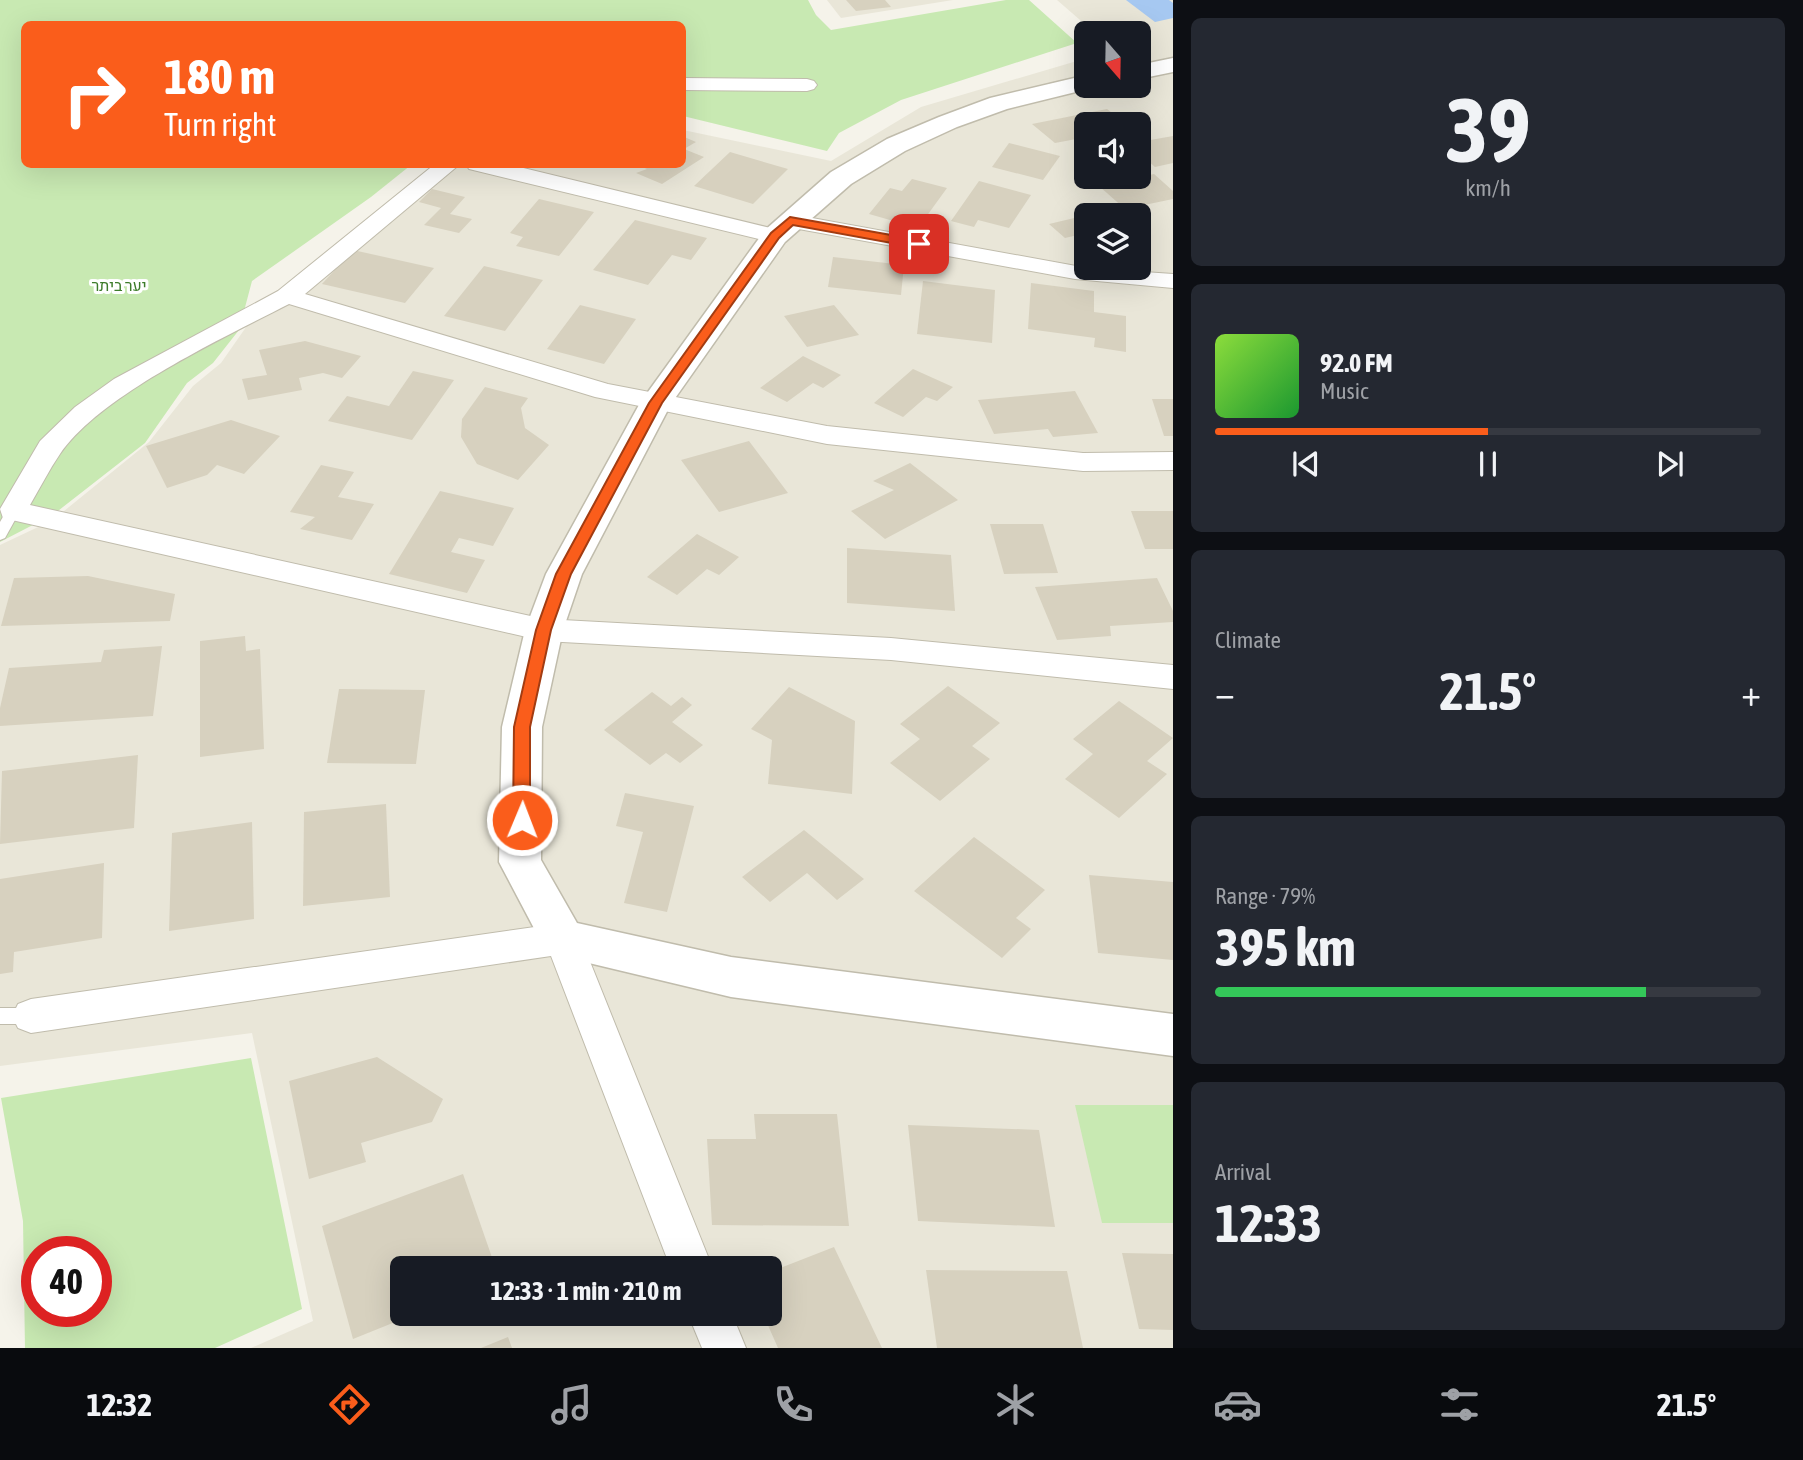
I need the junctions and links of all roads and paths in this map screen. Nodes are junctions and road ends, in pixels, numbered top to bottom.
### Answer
1 (1173, 65) edge
2 (1152, 69) edge
3 (686, 84) edge
4 (1074, 85) edge
5 (807, 86) dead end
6 (444, 168) edge
7 (496, 168) edge
8 (783, 228) junction
9 (1173, 281) edge
10 (287, 296) junction
11 (656, 403) junction
12 (1173, 461) edge
13 (6, 523) edge
14 (544, 630) junction
15 (1173, 677) edge
16 (563, 939) junction
17 (16, 1016) edge
18 (1173, 1035) edge
19 (687, 1256) edge
20 (715, 1326) edge
21 (724, 1348) edge

1 - 2 street
3 - 5 street
4 - 8 street
6 - 10 street
7 - 8 street
8 - 9 street
8 - 11 street
10 - 11 street
10 - 13 street
11 - 12 street
11 - 14 street
13 - 14 street
14 - 15 street
14 - 16 street
16 - 17 street
16 - 18 street
16 - 19 street
20 - 21 street

